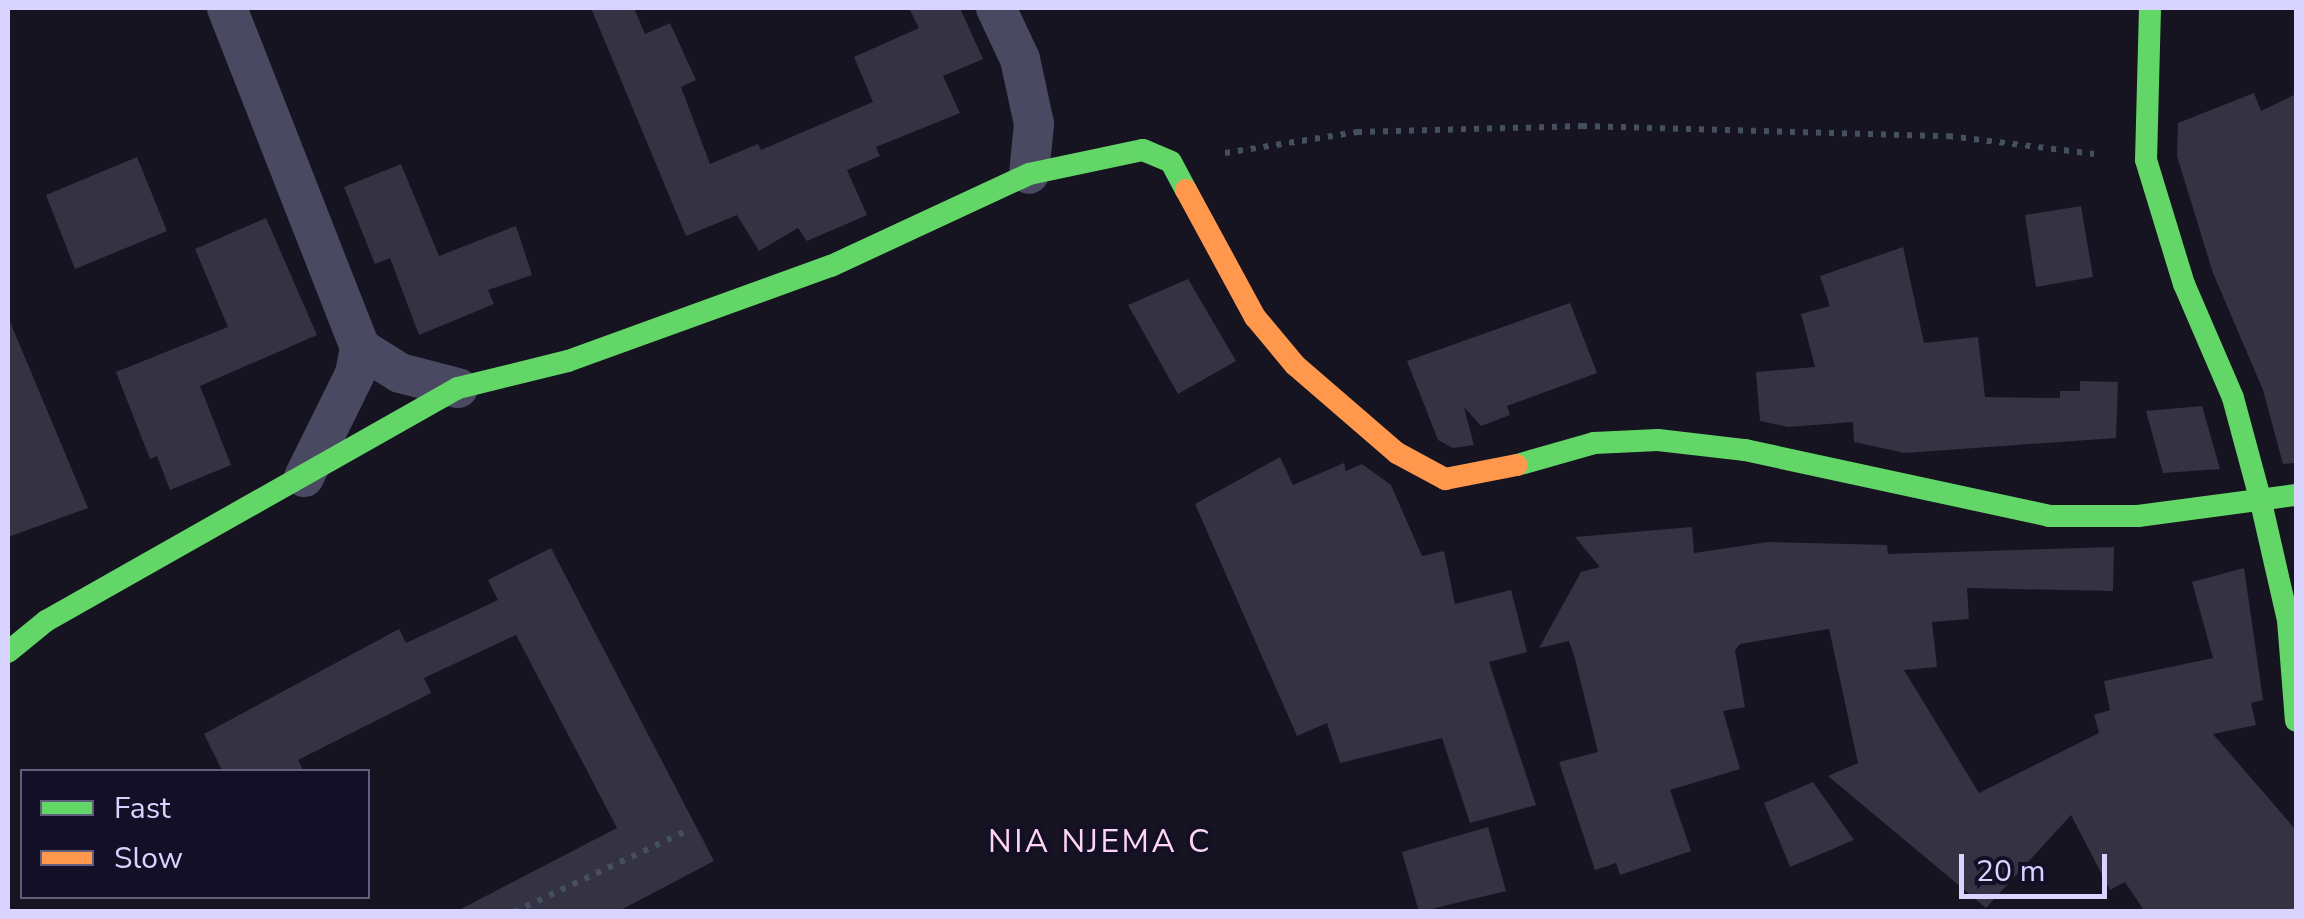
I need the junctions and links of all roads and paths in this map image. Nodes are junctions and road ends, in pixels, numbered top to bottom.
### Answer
1 (227, 8) edge
2 (996, 8) edge
3 (2150, 8) edge
4 (1159, 154) junction
5 (2146, 160) junction
6 (1030, 174) junction
7 (360, 348) junction
8 (458, 388) junction
9 (304, 477) junction
10 (2296, 495) edge
11 (2260, 498) junction
12 (8, 652) edge
13 (2296, 722) edge
14 (684, 832) dead end
15 (514, 912) edge

1 - 7 street
2 - 6 street
3 - 5 street
4 - 5 path
4 - 6 street
4 - 11 street
5 - 11 street
6 - 8 street
7 - 8 street
7 - 9 street
8 - 9 street
9 - 12 street
10 - 11 street
11 - 13 street
14 - 15 path

